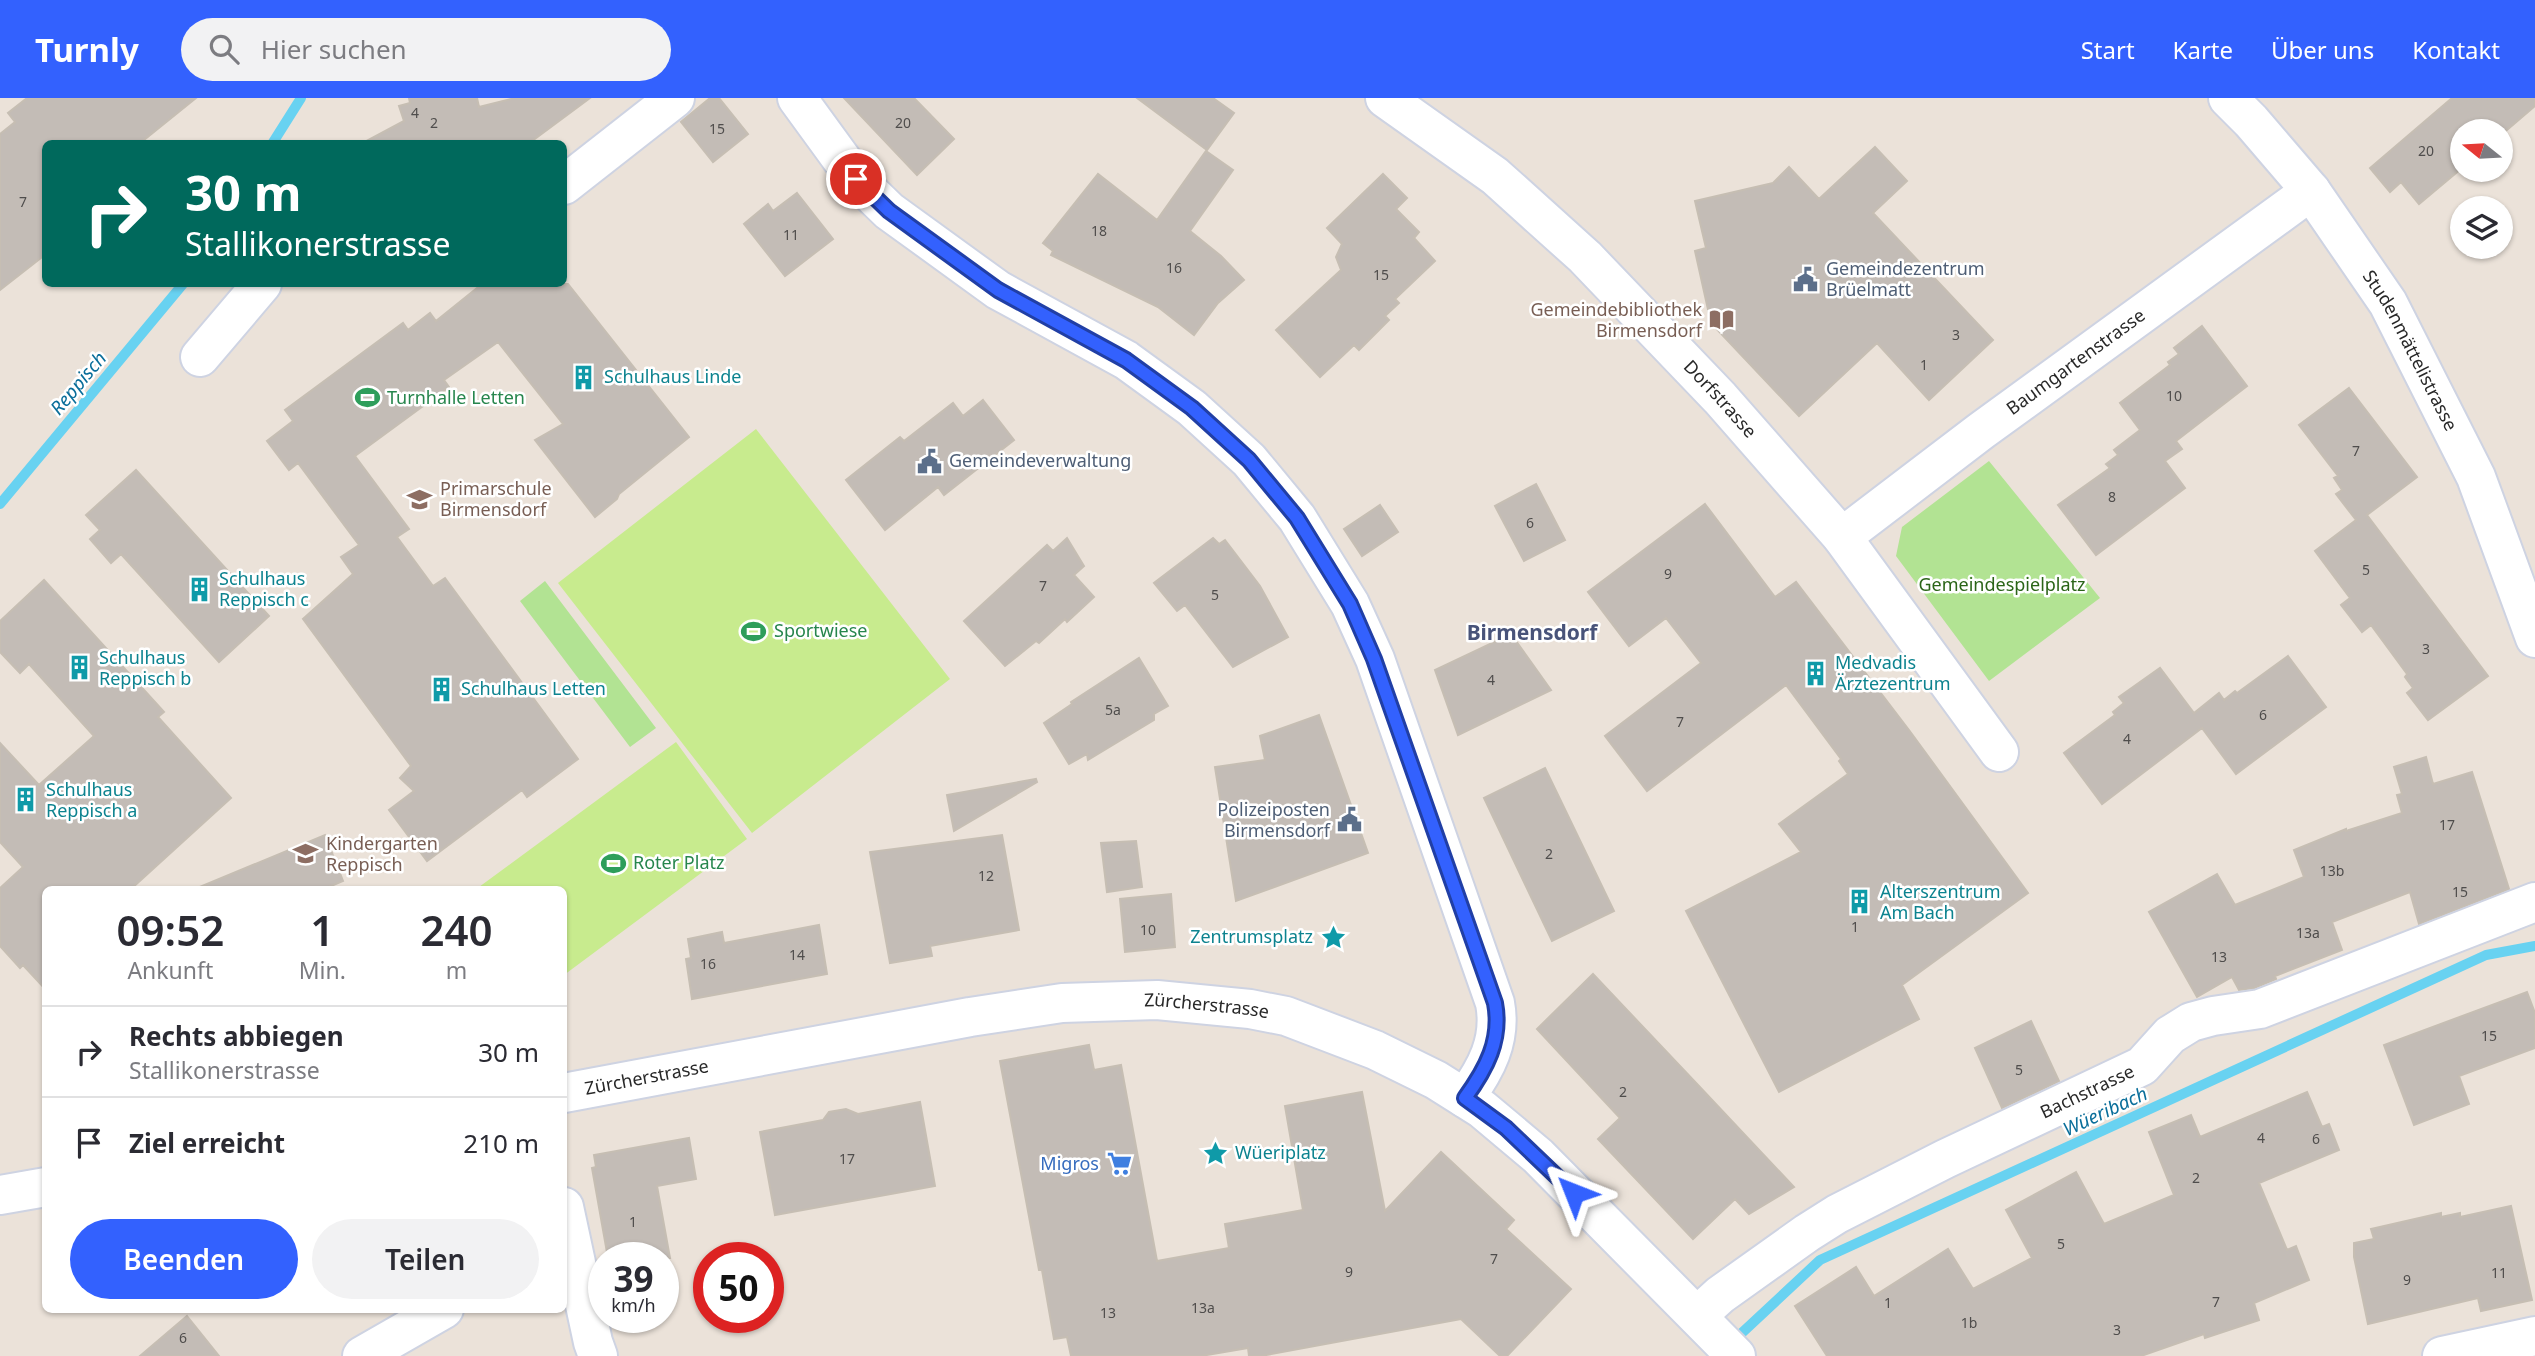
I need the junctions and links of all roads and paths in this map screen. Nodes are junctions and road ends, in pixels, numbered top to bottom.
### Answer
1 (675, 98) edge
2 (797, 98) edge
3 (1385, 98) edge
4 (2228, 98) edge
5 (567, 183) edge
6 (2311, 191) junction
7 (259, 287) edge
8 (200, 357) dead end
9 (1842, 537) junction
10 (2535, 638) edge
11 (1999, 752) dead end
12 (2535, 902) edge
13 (567, 1092) edge
14 (1465, 1098) junction
15 (42, 1188) edge
16 (0, 1195) edge
17 (567, 1238) edge
18 (570, 1270) edge
19 (437, 1313) edge
20 (2535, 1336) edge
21 (1717, 1337) edge
22 (362, 1356) edge
23 (598, 1356) edge
24 (2442, 1356) edge

1 - 5 street
2 - 14 street
3 - 9 street, Dorfstrasse
4 - 6 street, Studenmättelistrasse
6 - 9 street, Baumgartenstrasse
6 - 10 street, Studenmättelistrasse
7 - 8 street
9 - 11 street, Dorfstrasse
12 - 21 street, Bachstrasse
13 - 14 street, Zürcherstrasse
14 - 21 street, Zürcherstrasse
15 - 16 street
17 - 18 street
18 - 23 street
19 - 22 street
20 - 24 street

